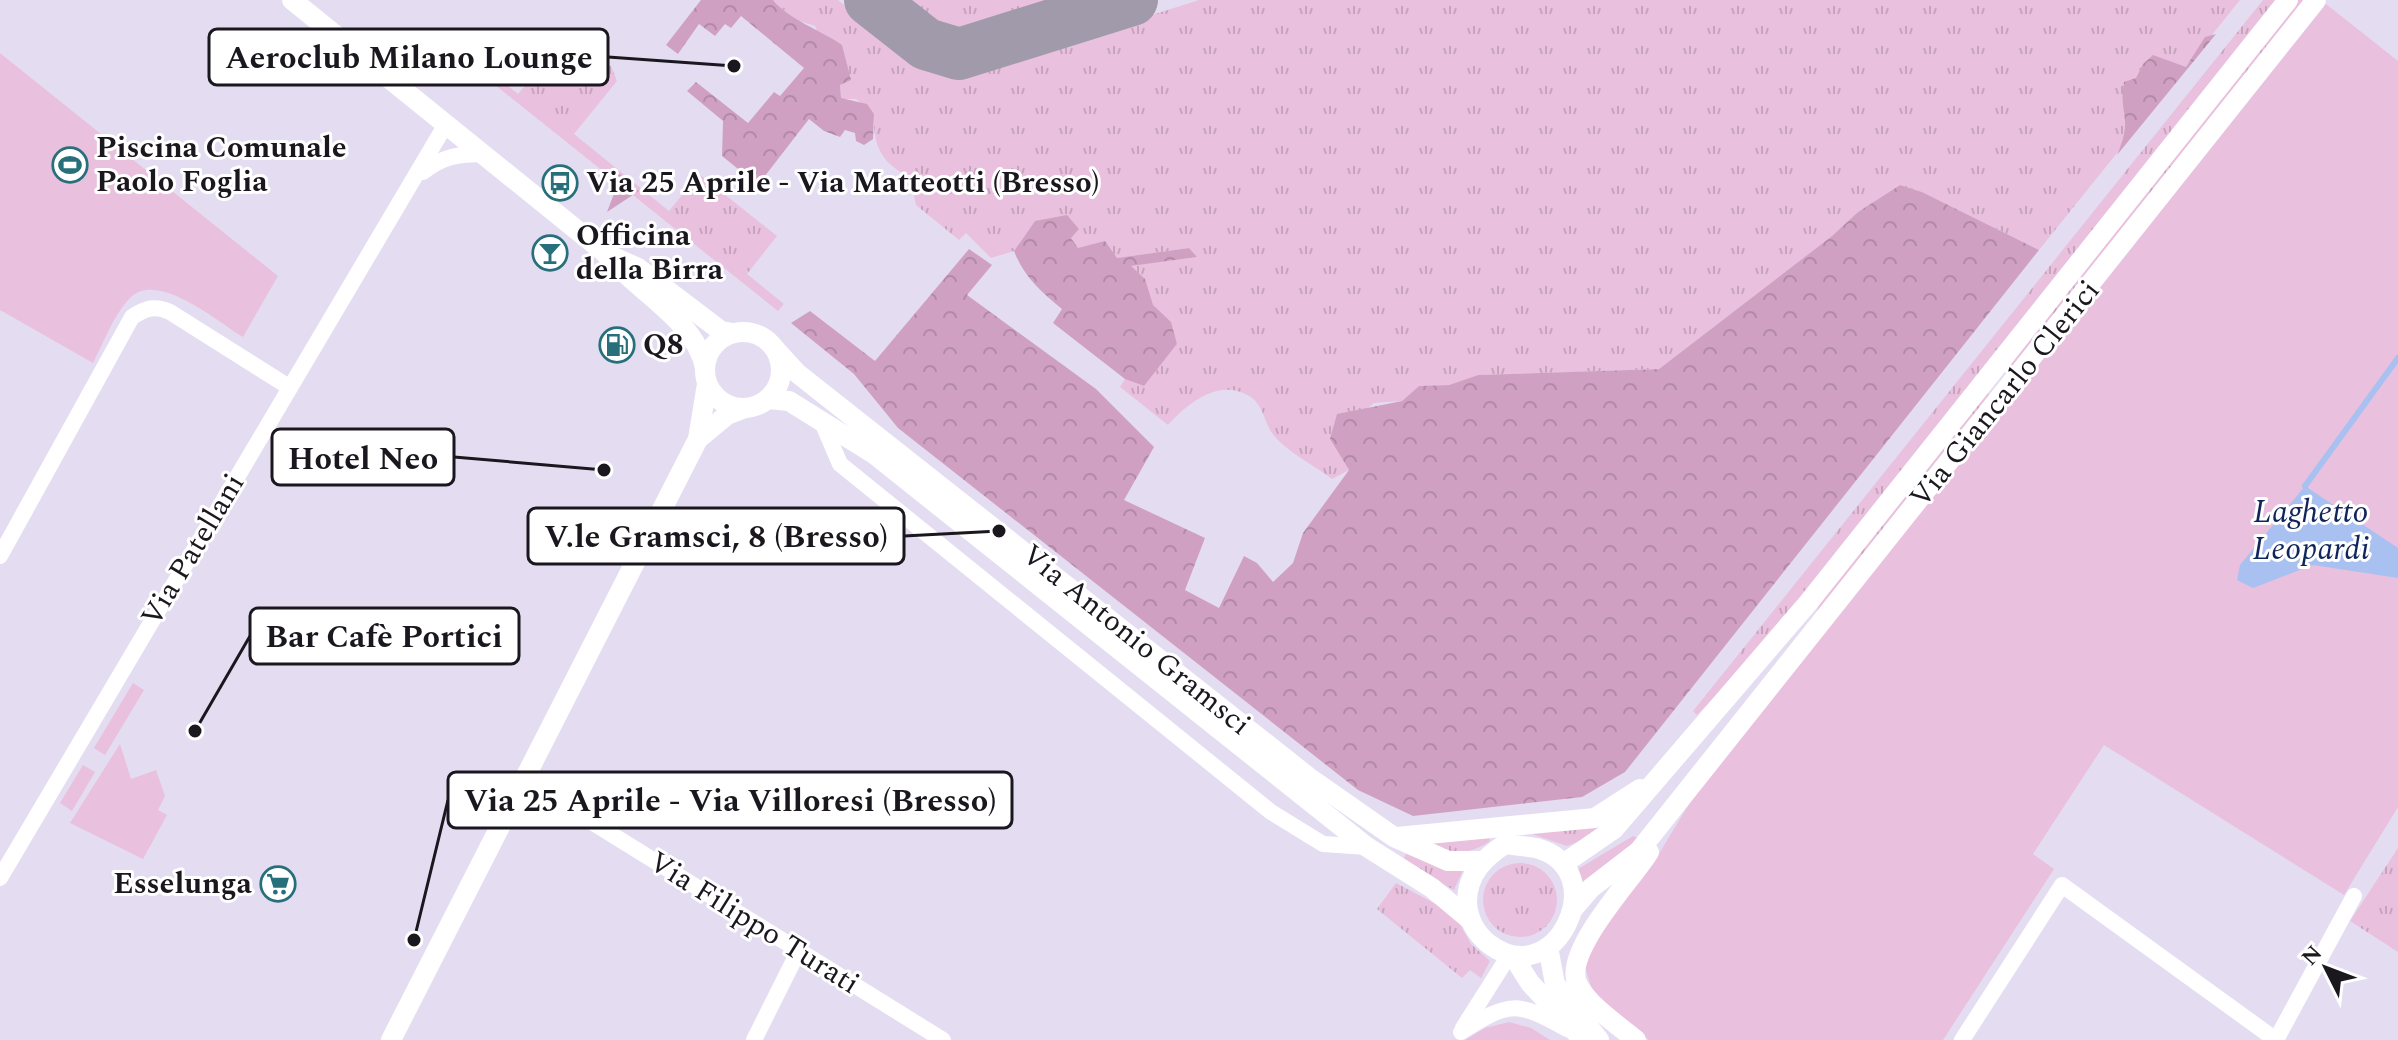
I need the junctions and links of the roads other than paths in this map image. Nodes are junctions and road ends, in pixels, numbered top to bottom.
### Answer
1 (292, 0) edge
2 (2288, 0) edge
3 (2316, 0) edge
4 (446, 124) junction
5 (485, 154) junction
6 (412, 181) junction
7 (604, 252) junction
8 (733, 333) junction
9 (775, 349) junction
10 (706, 376) junction
11 (289, 387) junction
12 (768, 399) junction
13 (745, 408) junction
14 (822, 422) junction
15 (698, 439) junction
16 (0, 556) edge
17 (1660, 776) junction
18 (524, 780) junction
19 (1690, 785) junction
20 (1394, 837) junction
21 (1367, 847) junction
22 (1481, 861) junction
23 (1563, 864) junction
24 (0, 878) edge
25 (2354, 896) dead end
26 (1573, 909) junction
27 (1468, 918) junction
28 (1548, 947) junction
29 (798, 952) junction
30 (1511, 956) junction
31 (1458, 1036) edge
32 (1579, 1037) edge
33 (391, 1040) edge
34 (754, 1040) edge
35 (943, 1040) edge
36 (1599, 1040) edge
37 (1636, 1040) edge
38 (1962, 1040) edge
39 (2276, 1040) edge

1 - 4 street
2 - 17 street, Via Giancarlo Clerici
3 - 19 street, Via Giancarlo Clerici
4 - 5 street
4 - 6 street, Via Patellani
5 - 6 street, Via Patellani
5 - 7 street
6 - 11 street, Via Patellani
7 - 8 street
7 - 10 street
8 - 9 street
8 - 10 street
9 - 12 street
9 - 20 street, Via Antonio Gramsci
10 - 13 street
10 - 15 street
11 - 16 street
11 - 24 street, Via Patellani
12 - 13 street
12 - 14 street, Via Antonio Gramsci
13 - 15 street
14 - 21 street, Via Antonio Gramsci
14 - 21 street, Via Antonio Gramsci
15 - 18 street
17 - 20 street, Via Giancarlo Clerici
17 - 23 street, Via Giancarlo Clerici
18 - 29 street, Via Filippo Turati
18 - 33 street
19 - 26 street, Via Giancarlo Clerici
19 - 37 street, Via Giancarlo Clerici
20 - 22 street, Via Antonio Gramsci
21 - 27 street, Via Antonio Gramsci
22 - 23 street
22 - 27 street
23 - 26 street
25 - 39 street
26 - 28 street
27 - 30 street
28 - 30 street
28 - 36 street
29 - 34 street
29 - 35 street, Via Filippo Turati
30 - 31 street
30 - 32 street
31 - 32 street
38 - 39 street

